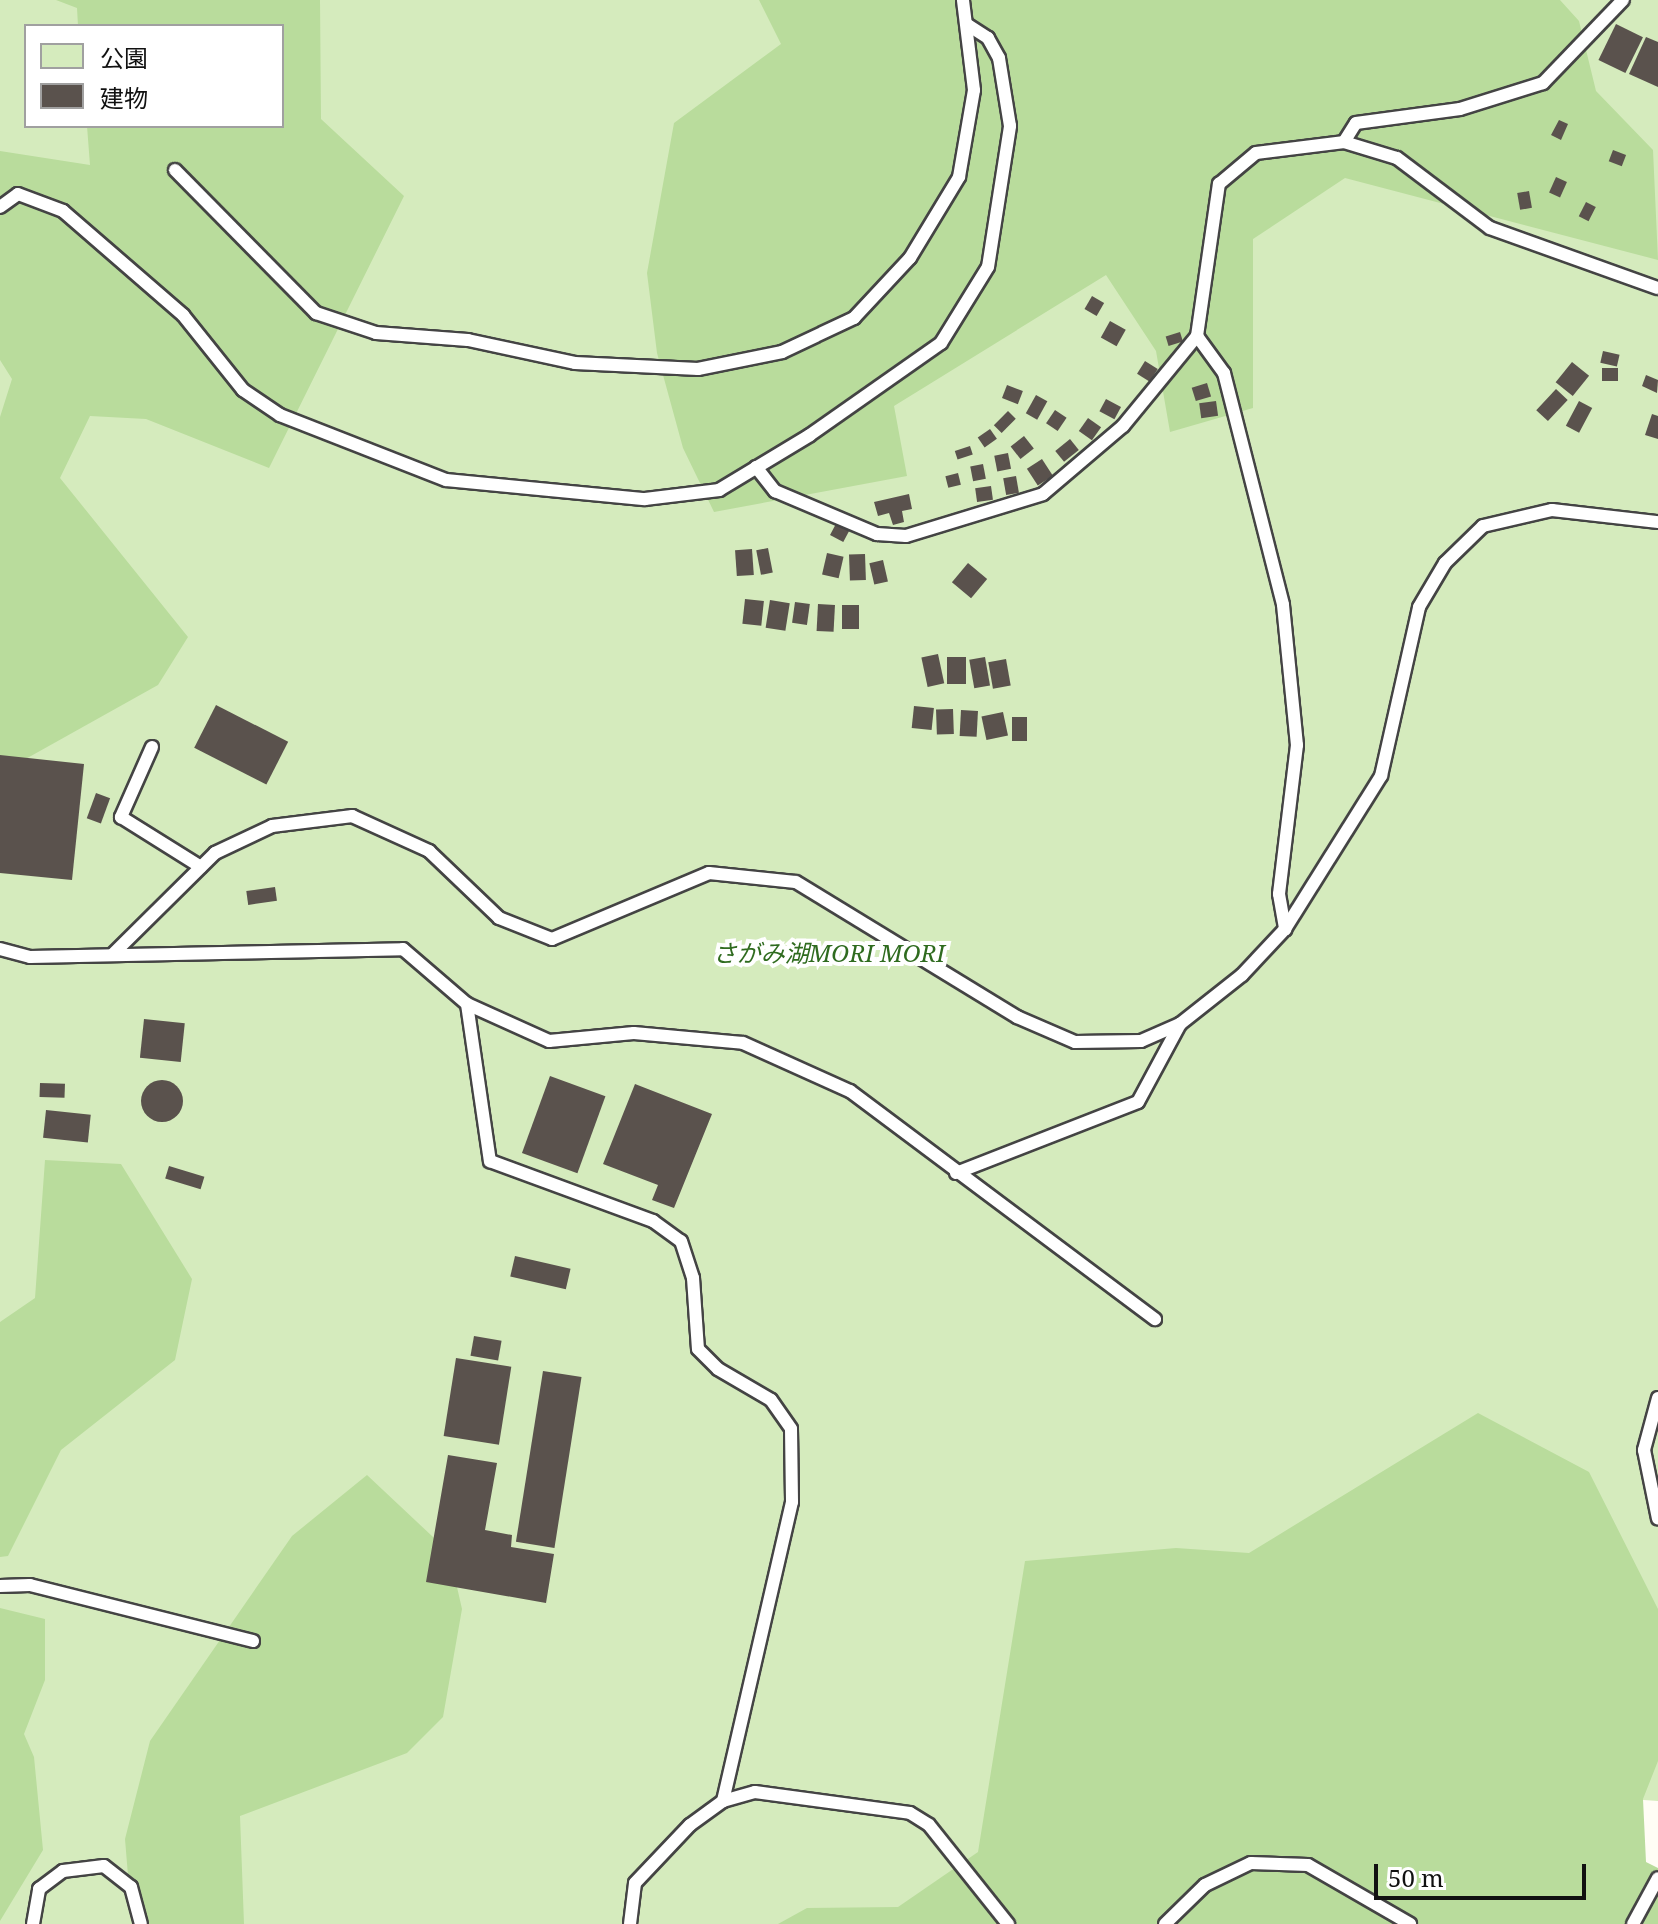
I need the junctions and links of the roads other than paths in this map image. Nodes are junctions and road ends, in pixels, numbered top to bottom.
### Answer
1 (963, 0) edge
2 (1623, 0) edge
3 (968, 25) junction
4 (1344, 142) junction
5 (175, 170) dead end
6 (0, 207) edge
7 (1658, 288) edge
8 (1197, 336) junction
9 (756, 467) junction
10 (1658, 522) edge
11 (152, 747) dead end
12 (201, 867) junction
13 (1285, 929) junction
14 (0, 949) edge
15 (113, 954) junction
16 (467, 1004) junction
17 (1180, 1024) junction
18 (956, 1173) junction
19 (1155, 1319) dead end
20 (1658, 1398) edge
21 (1658, 1519) edge
22 (0, 1586) edge
23 (253, 1641) dead end
24 (723, 1801) junction
25 (1658, 1878) edge
26 (33, 1924) edge
27 (141, 1924) edge
28 (630, 1924) edge
29 (1008, 1924) edge
30 (1165, 1924) edge
31 (1410, 1924) edge
32 (1633, 1924) edge

1 - 3 lane
2 - 4 lane
3 - 5 lane
3 - 9 lane
4 - 7 lane
4 - 8 lane
6 - 9 lane
8 - 9 lane
8 - 13 lane
10 - 13 lane
11 - 12 lane
12 - 15 lane
12 - 17 lane
13 - 17 lane
14 - 15 lane
15 - 16 lane
16 - 18 lane
16 - 24 lane
17 - 18 lane
18 - 19 lane
20 - 21 lane
22 - 23 lane
24 - 28 lane
24 - 29 lane
25 - 32 lane
26 - 27 lane
30 - 31 lane

